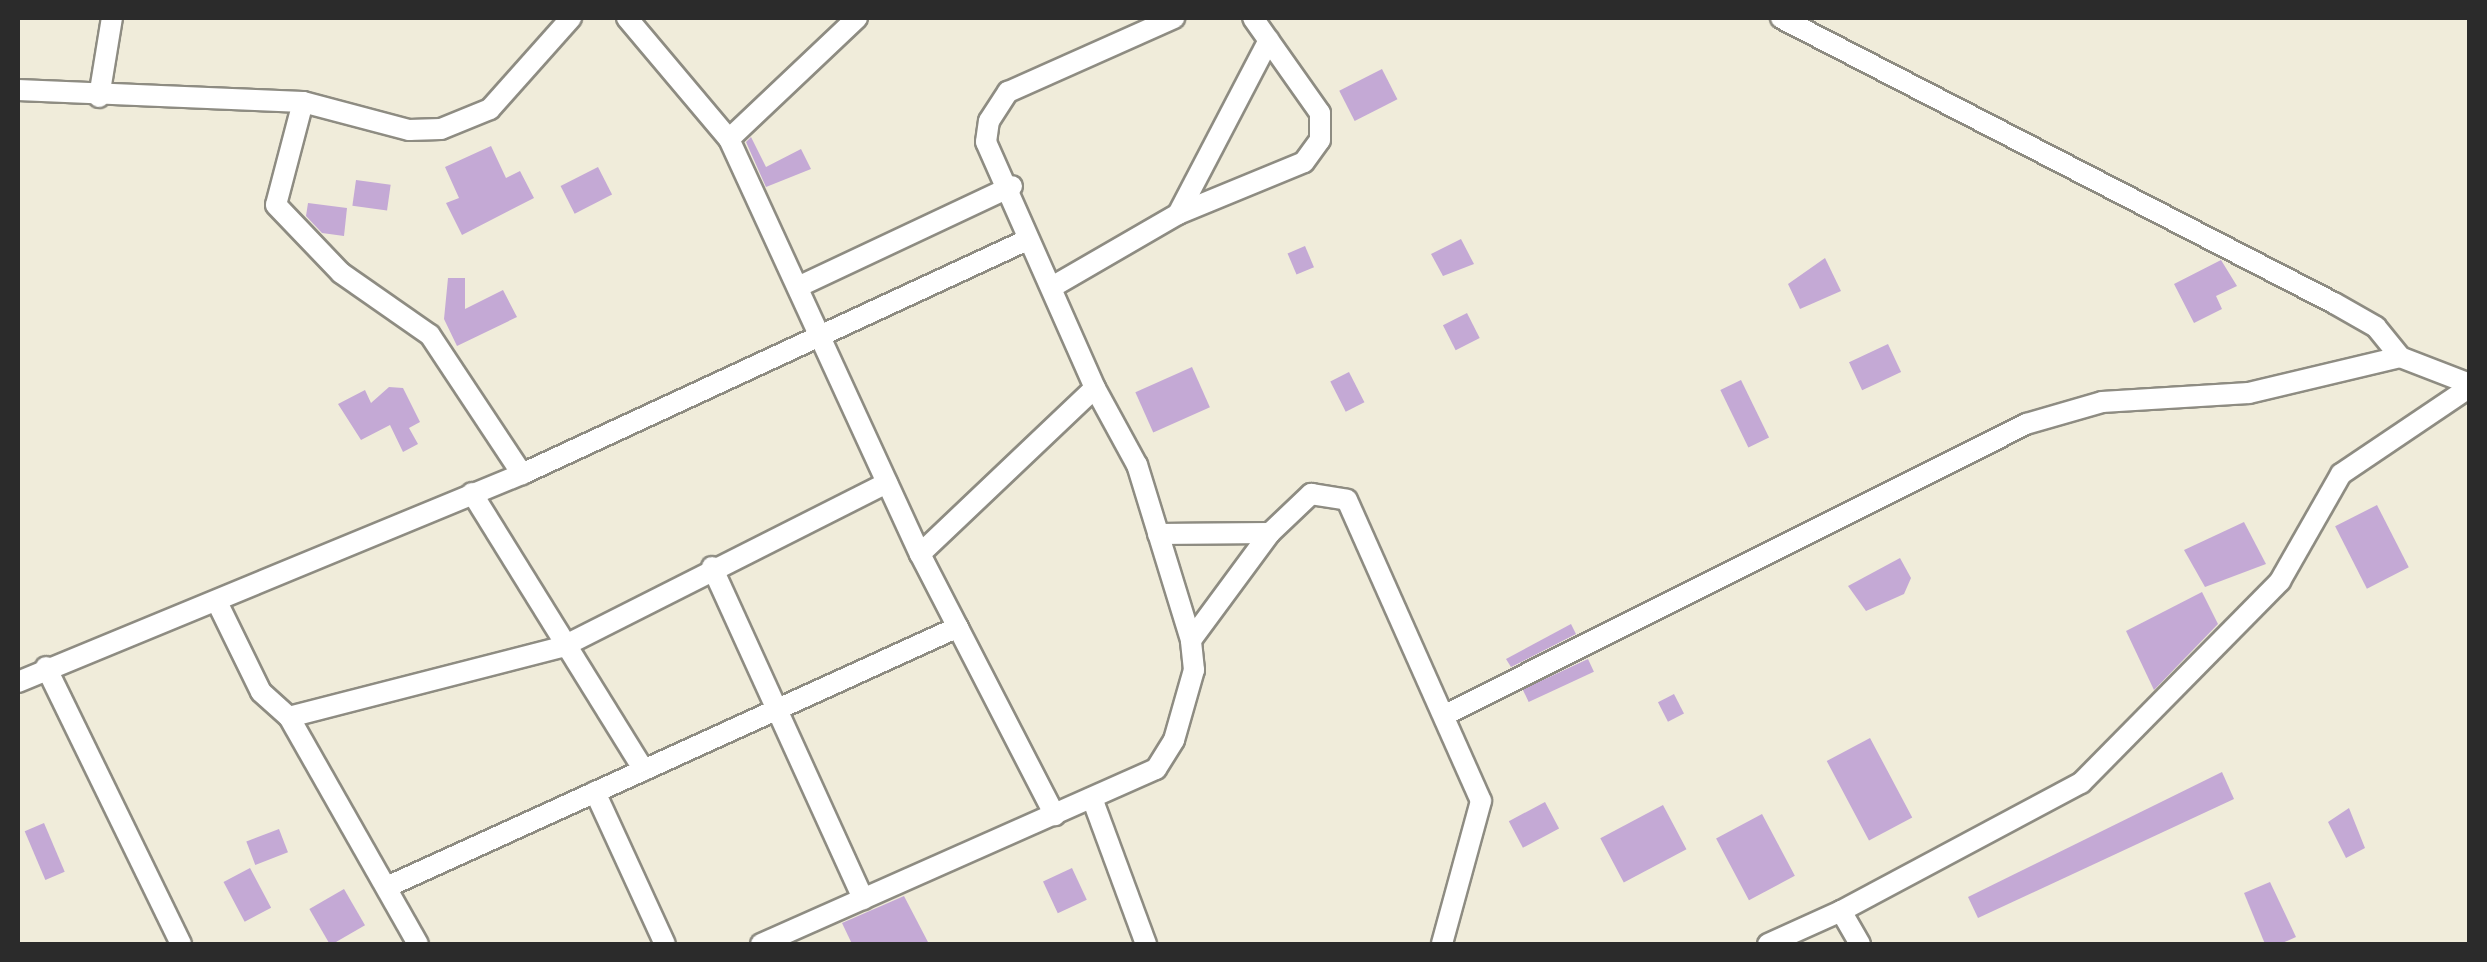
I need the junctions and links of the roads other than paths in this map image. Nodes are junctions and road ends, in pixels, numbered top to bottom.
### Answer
1 (112, 18) edge
2 (571, 18) edge
3 (627, 18) edge
4 (857, 18) edge
5 (1174, 18) edge
6 (1253, 18) edge
7 (1781, 18) edge
8 (1269, 40) junction
9 (18, 90) edge
10 (99, 97) junction
11 (303, 102) junction
12 (729, 138) junction
13 (1012, 186) junction
14 (1178, 214) junction
15 (1028, 240) junction
16 (802, 285) junction
17 (1052, 287) junction
18 (828, 336) junction
19 (2400, 357) junction
20 (2470, 385) edge
21 (1095, 388) junction
22 (522, 474) junction
23 (887, 484) junction
24 (472, 493) junction
25 (1270, 532) junction
26 (1158, 534) junction
27 (920, 554) junction
28 (712, 566) junction
29 (218, 602) junction
30 (958, 626) junction
31 (1191, 640) junction
32 (562, 647) junction
33 (46, 667) junction
34 (18, 682) edge
35 (777, 710) junction
36 (1447, 714) junction
37 (289, 717) junction
38 (644, 770) junction
39 (595, 792) junction
40 (1092, 798) junction
41 (1055, 815) junction
42 (389, 886) junction
43 (864, 900) junction
44 (1841, 911) junction
45 (181, 944) edge
46 (418, 944) edge
47 (665, 944) edge
48 (761, 944) edge
49 (1146, 944) edge
50 (1442, 944) edge
51 (1768, 944) edge
52 (1860, 944) edge

1 - 10 street
2 - 11 street
3 - 12 street
4 - 12 street
5 - 13 street
6 - 8 street
7 - 19 street
8 - 14 street
8 - 14 street
9 - 10 street
10 - 11 street
11 - 22 street
12 - 16 street
13 - 15 street
13 - 16 street
14 - 17 street
15 - 17 street
15 - 18 street
16 - 18 street
17 - 21 street
18 - 22 street
18 - 23 street
19 - 20 street
19 - 36 street
20 - 44 street
21 - 26 street
21 - 27 street
22 - 24 street
23 - 27 street
23 - 28 street
24 - 29 street
24 - 32 street
25 - 26 street
25 - 31 street
25 - 36 street
26 - 31 street
27 - 30 street
28 - 32 street
28 - 35 street
29 - 33 street
29 - 37 street
30 - 35 street
30 - 41 street
31 - 40 street
32 - 37 street
32 - 38 street
33 - 34 street
33 - 45 street
35 - 38 street
35 - 43 street
36 - 50 street
37 - 42 street
38 - 39 street
39 - 42 street
39 - 47 street
40 - 41 street
40 - 49 street
41 - 43 street
42 - 46 street
43 - 48 street
44 - 51 street
44 - 52 street

